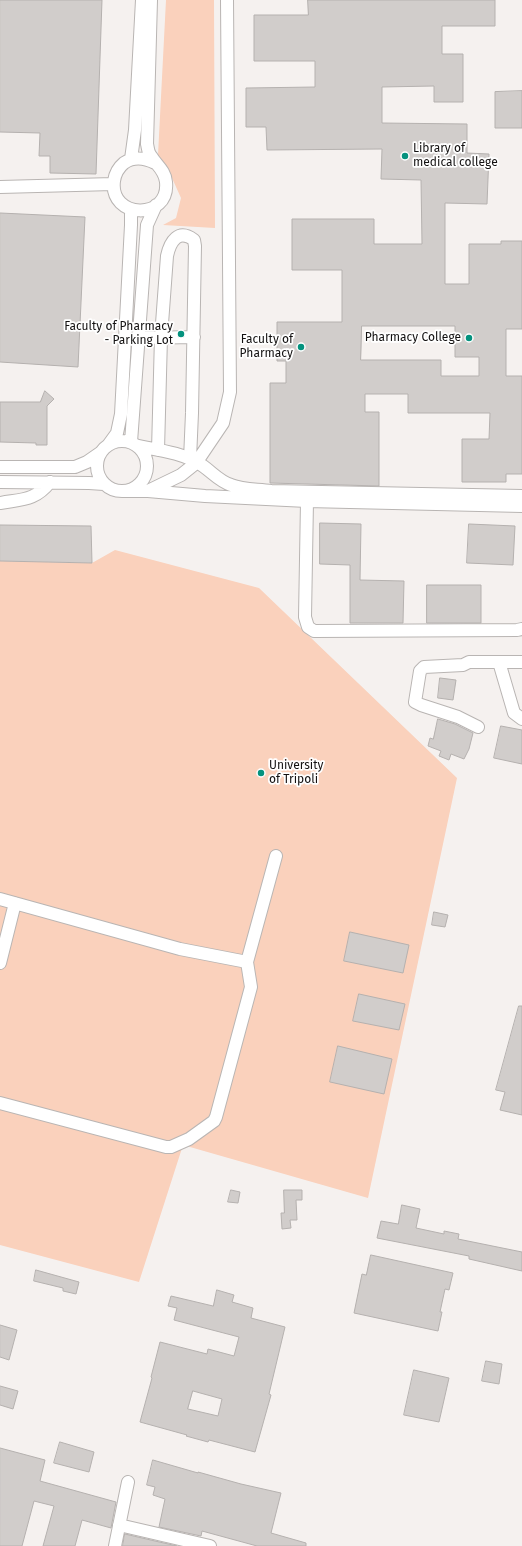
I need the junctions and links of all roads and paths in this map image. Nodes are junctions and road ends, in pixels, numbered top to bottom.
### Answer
1 (142, 0) edge
2 (151, 0) edge
3 (228, 0) edge
4 (131, 159) junction
5 (156, 163) junction
6 (113, 184) junction
7 (0, 187) edge
8 (156, 205) junction
9 (131, 209) junction
10 (161, 337) junction
11 (194, 337) junction
12 (140, 338) junction
13 (109, 444) junction
14 (134, 444) junction
15 (158, 450) junction
16 (100, 453) junction
17 (193, 461) junction
18 (0, 467) edge
19 (0, 482) edge
20 (50, 482) junction
21 (104, 484) junction
22 (126, 491) junction
23 (148, 491) junction
24 (522, 496) edge
25 (307, 501) junction
26 (0, 503) edge
27 (522, 506) edge
28 (522, 628) edge
29 (499, 662) junction
30 (522, 662) edge
31 (522, 719) edge
32 (478, 727) dead end
33 (276, 856) dead end
34 (0, 899) edge
35 (15, 903) junction
36 (247, 962) junction
37 (0, 963) edge
38 (0, 1103) edge
39 (128, 1482) dead end
40 (119, 1525) junction
41 (114, 1546) edge
42 (210, 1546) edge

1 - 4 street
2 - 5 street
3 - 17 street
4 - 5 street
4 - 6 street
5 - 8 street
6 - 7 street
6 - 9 street
8 - 9 street
8 - 12 street
9 - 13 street
10 - 11 street
10 - 11 street
10 - 12 street
10 - 15 street
11 - 17 street
12 - 14 street
13 - 14 street
13 - 16 street
14 - 15 street
14 - 22 street
15 - 17 street
16 - 18 street
16 - 21 street
17 - 23 street
17 - 24 street
19 - 20 street
20 - 21 street
20 - 26 street
21 - 22 street
22 - 23 street
23 - 25 street
25 - 27 street
25 - 28 street
29 - 30 street
29 - 31 street
29 - 32 street
33 - 36 street
34 - 35 street
35 - 36 street
35 - 37 street
36 - 38 street
39 - 40 street
40 - 41 street
40 - 42 street

